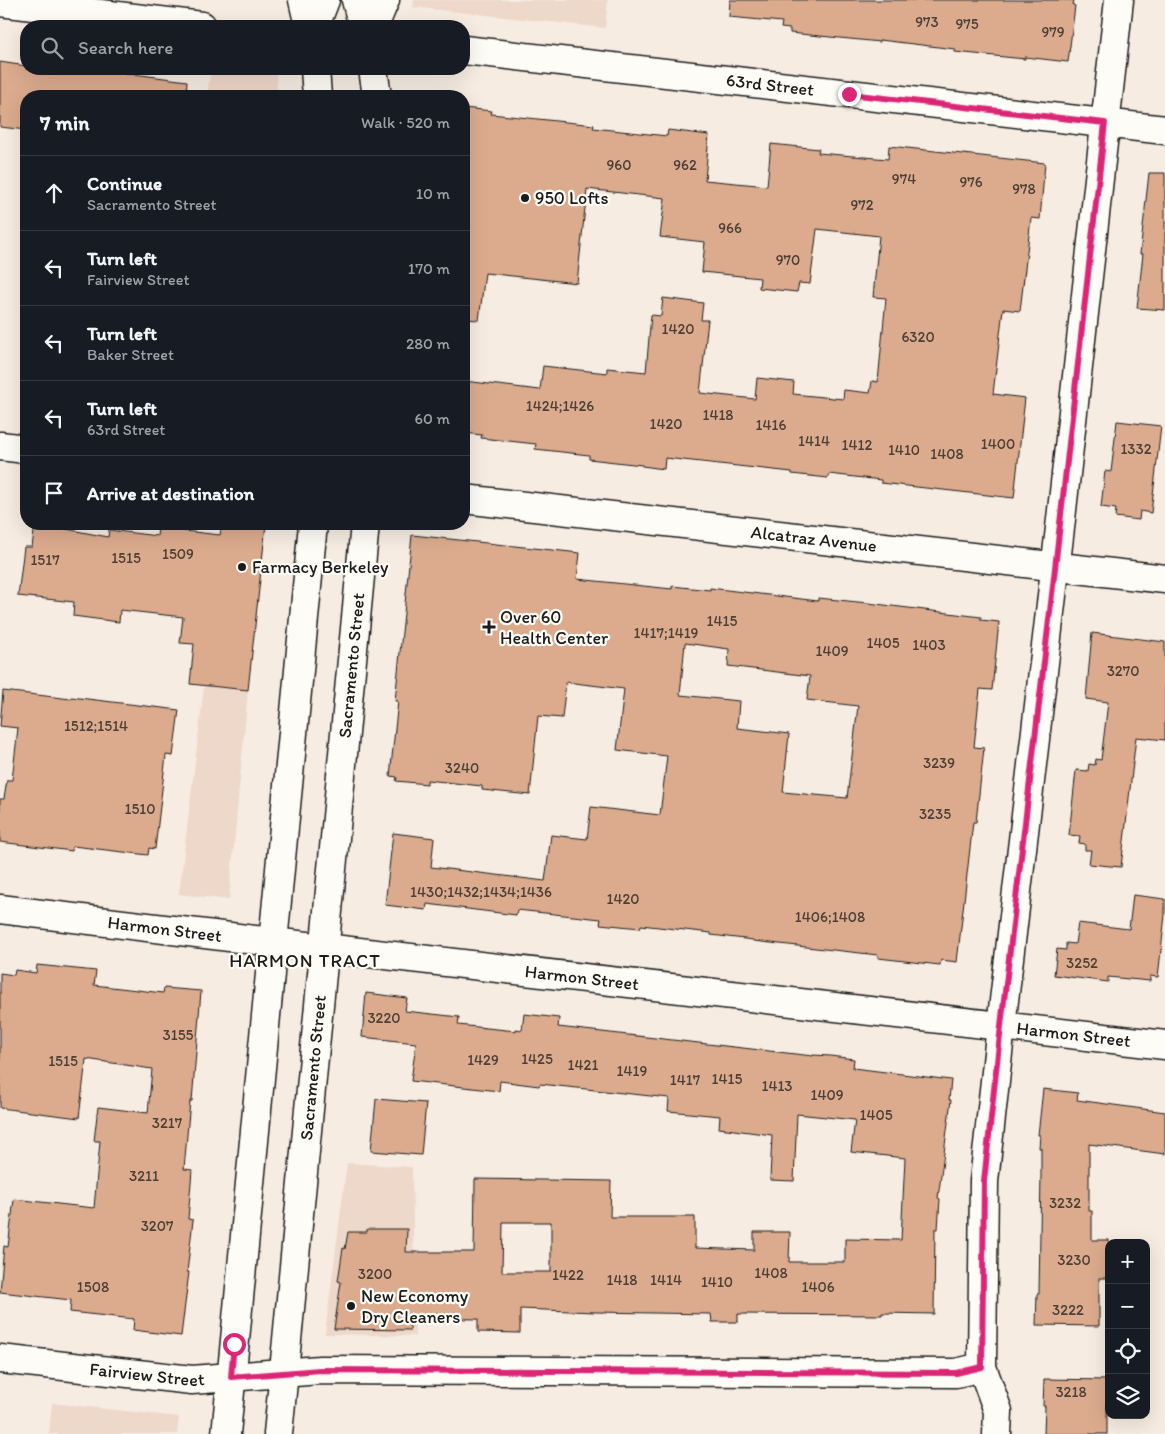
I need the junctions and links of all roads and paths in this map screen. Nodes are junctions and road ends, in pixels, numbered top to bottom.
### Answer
1 (303, 0) edge
2 (325, 0) edge
3 (356, 0) edge
4 (385, 0) edge
5 (1119, 0) edge
6 (0, 2) edge
7 (152, 20) edge
8 (308, 20) edge
9 (318, 20) edge
10 (361, 20) edge
11 (377, 20) edge
12 (470, 51) edge
13 (315, 75) edge
14 (374, 75) edge
15 (317, 90) edge
16 (376, 90) edge
17 (1105, 123) junction
18 (1165, 130) edge
19 (0, 446) edge
20 (20, 448) edge
21 (470, 500) edge
22 (313, 530) edge
23 (364, 530) edge
24 (1055, 567) junction
25 (1165, 579) edge
26 (0, 909) edge
27 (272, 942) junction
28 (324, 947) junction
29 (1001, 1026) junction
30 (1165, 1045) edge
31 (0, 1359) edge
32 (982, 1367) junction
33 (284, 1373) junction
34 (231, 1377) junction
35 (226, 1434) edge
36 (278, 1434) edge
37 (997, 1434) edge

1 - 8 street
2 - 9 street
3 - 10 street
4 - 11 street
5 - 17 street
6 - 7 street
12 - 17 street, 63rd Street
13 - 15 street
14 - 16 street
17 - 18 street, 63rd Street
17 - 24 street
19 - 20 street
21 - 24 street, Alcatraz Avenue
22 - 27 street
23 - 28 street, Sacramento Street
24 - 25 street, Alcatraz Avenue
24 - 29 street
26 - 27 street, Harmon Street
27 - 28 street, Harmon Street
27 - 34 street
28 - 29 street, Harmon Street
28 - 33 street, Sacramento Street
29 - 30 street, Harmon Street
29 - 32 street
31 - 34 street, Fairview Street
32 - 33 street, Fairview Street
32 - 37 street
33 - 34 street, Fairview Street
33 - 36 street, Sacramento Street
34 - 35 street

